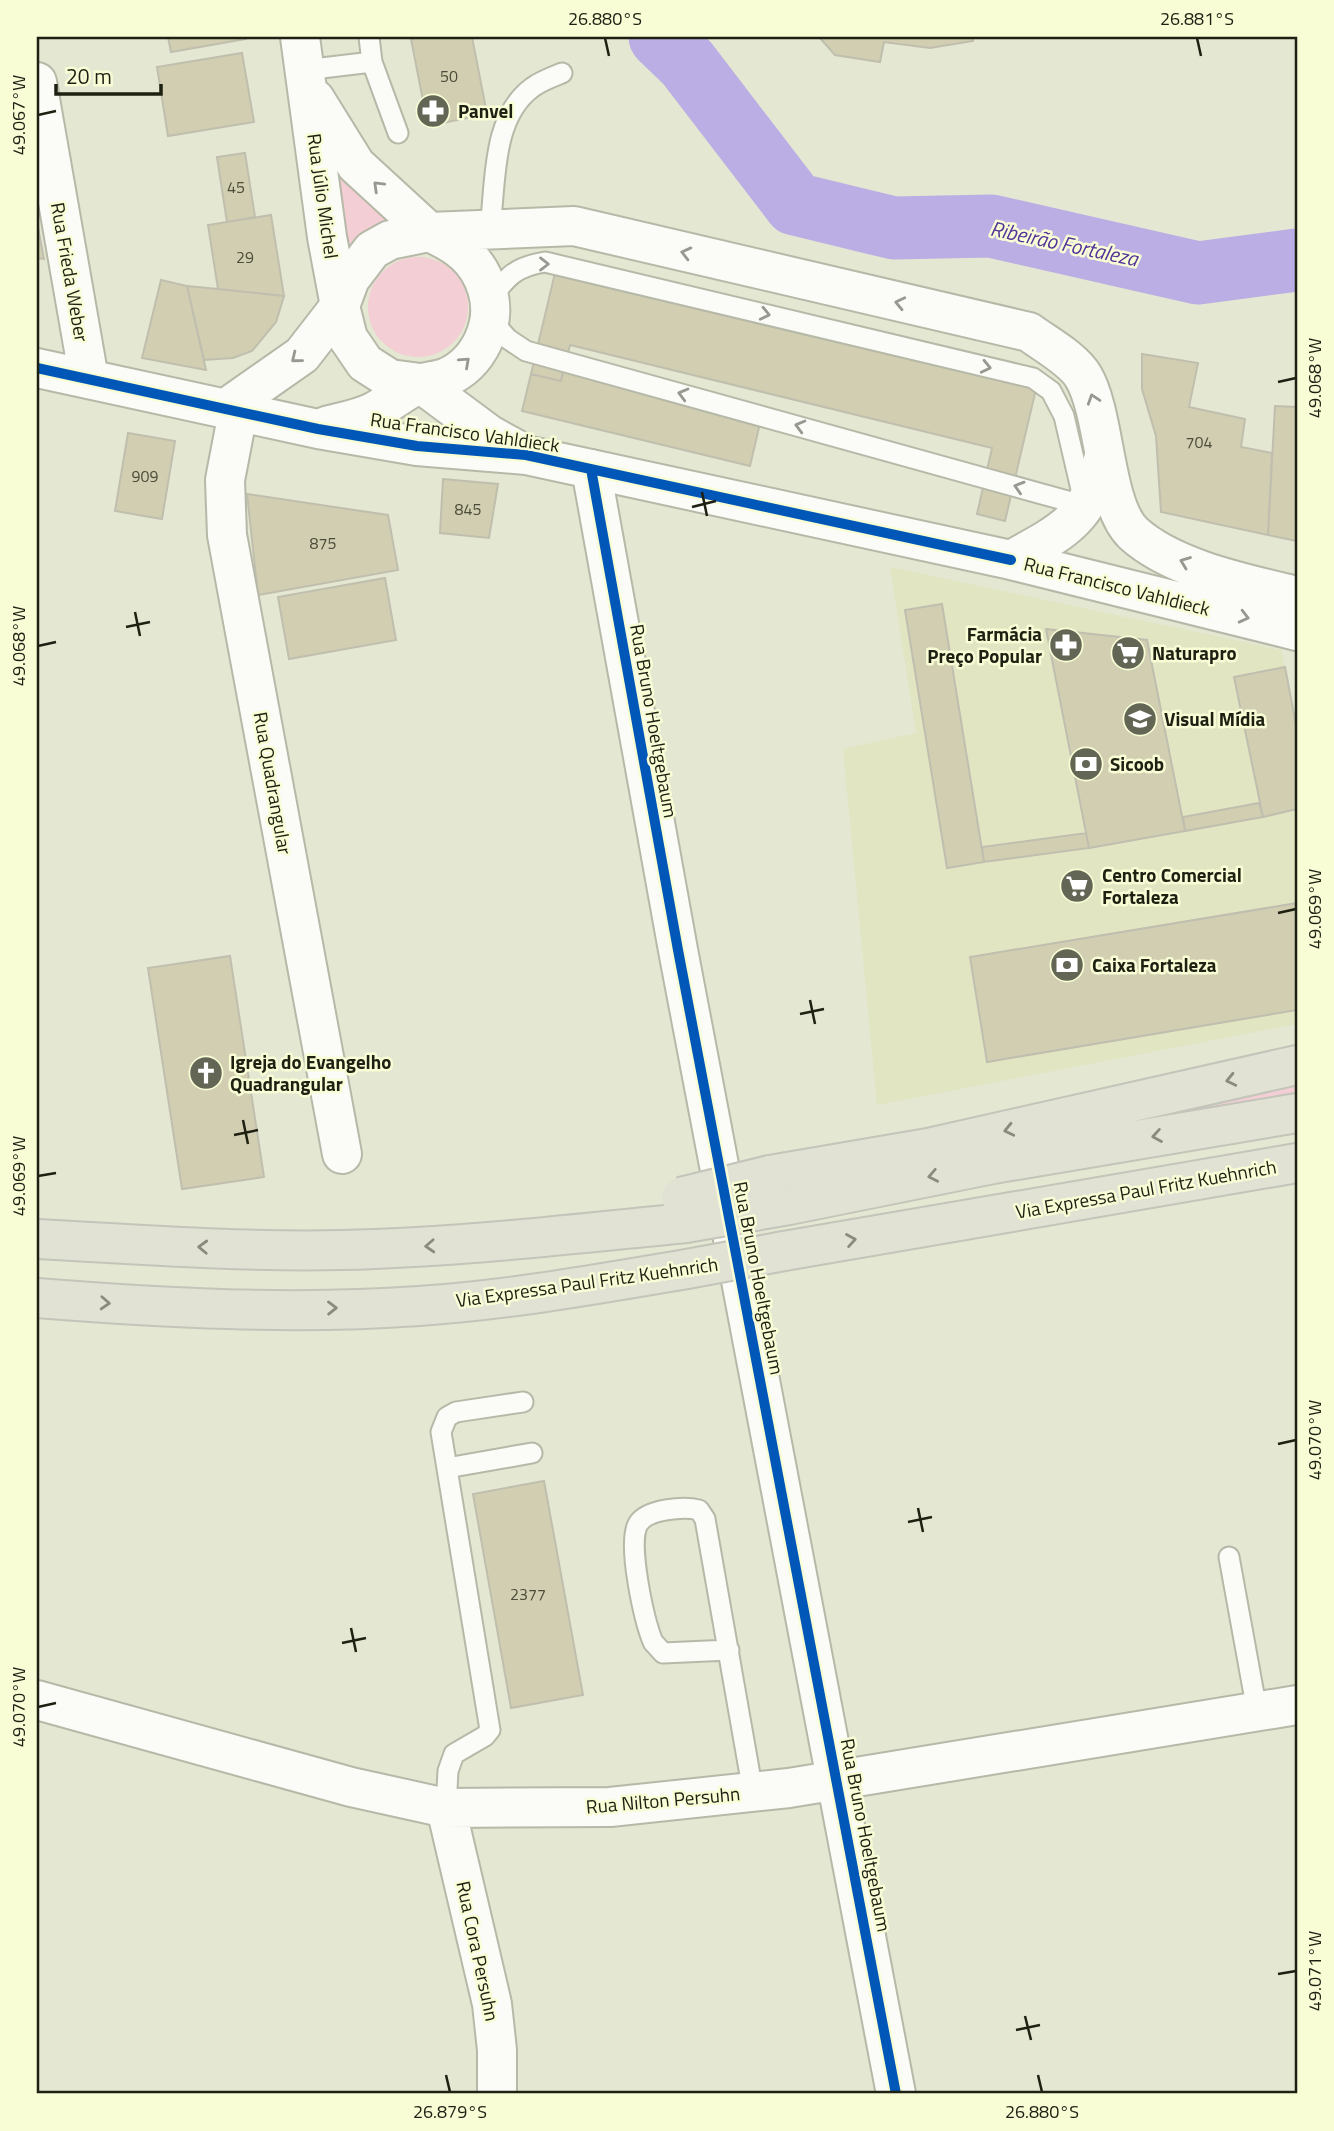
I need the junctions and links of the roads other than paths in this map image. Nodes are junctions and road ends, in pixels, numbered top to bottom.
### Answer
1 (369, 37) edge
2 (372, 62) junction
3 (304, 64) edge
4 (562, 73) dead end
5 (37, 82) edge
6 (398, 133) dead end
7 (490, 228) junction
8 (429, 232) junction
9 (340, 306) junction
10 (490, 309) junction
11 (37, 368) edge
12 (89, 379) junction
13 (420, 383) junction
14 (231, 411) junction
15 (318, 429) junction
16 (526, 455) junction
17 (591, 469) junction
18 (1103, 509) junction
19 (1011, 560) junction
20 (1297, 596) edge
21 (1297, 631) edge
22 (1297, 1065) edge
23 (1297, 1113) edge
24 (342, 1154) dead end
25 (1297, 1163) edge
26 (779, 1190) junction
27 (37, 1239) edge
28 (37, 1298) edge
29 (523, 1402) dead end
30 (532, 1453) dead end
31 (447, 1468) junction
32 (1229, 1557) dead end
33 (729, 1650) junction
34 (37, 1700) edge
35 (1297, 1705) edge
36 (1257, 1712) junction
37 (838, 1780) junction
38 (753, 1792) junction
39 (446, 1808) junction
40 (499, 2093) edge
41 (896, 2094) edge

1 - 2 lane
2 - 3 lane
2 - 6 lane
8 -> 3 street, Rua Júlio Michel
3 - 9 street, Rua Júlio Michel
4 - 7 lane
5 - 12 street, Rua Frieda Weber
7 - 8 street, Rua Francisco Vahldieck
18 -> 7 street, Rua Francisco Vahldieck
8 - 9 street, Rua Francisco Vahldieck
8 - 10 street
9 - 13 street
9 -> 14 street, Rua Francisco Vahldieck
13 -> 10 street
18 -> 10 lane
10 -> 18 lane
11 - 12 street, Rua Francisco Vahldieck
12 - 14 street, Rua Francisco Vahldieck
13 - 15 street
13 - 16 street, Rua Francisco Vahldieck
14 - 15 street, Rua Francisco Vahldieck
14 - 24 street, Rua Quadrangular
15 - 16 street, Rua Francisco Vahldieck
16 - 17 street, Rua Francisco Vahldieck
17 - 19 street, Rua Francisco Vahldieck
17 - 37 street, Rua Bruno Hoeltgebaum
18 - 19 street
20 -> 18 street, Rua Francisco Vahldieck
19 -> 21 street, Rua Francisco Vahldieck
22 -> 26 main road
23 -> 26 main road
28 -> 25 main road, Via Expressa Paul Fritz Kuehnrich, bridge
26 -> 27 main road, bridge
29 - 31 lane
30 - 31 lane
31 - 39 lane
32 - 36 lane
33 - 33 lane
33 - 38 lane
34 - 39 street, Rua Nilton Persuhn
35 - 36 street, Rua Nilton Persuhn
36 - 37 street, Rua Nilton Persuhn
37 - 38 street, Rua Nilton Persuhn
37 - 41 street, Rua Bruno Hoeltgebaum
38 - 39 street, Rua Nilton Persuhn
39 - 40 street, Rua Cora Persuhn

